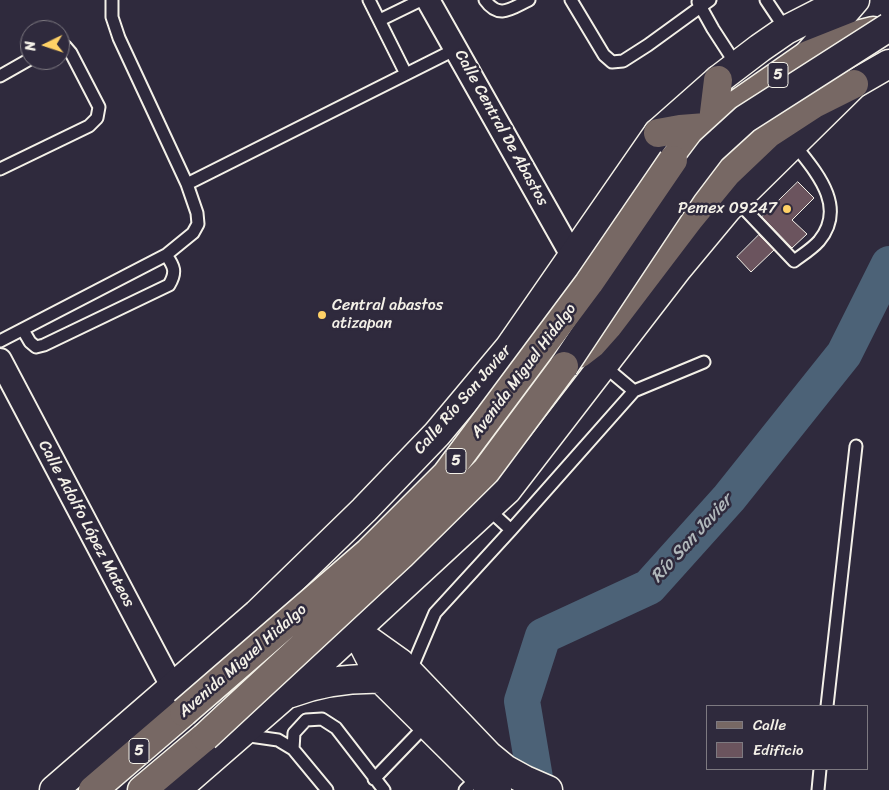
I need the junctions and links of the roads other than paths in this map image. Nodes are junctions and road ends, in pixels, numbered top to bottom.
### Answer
1 (112, 0) edge
2 (369, 0) edge
3 (421, 0) edge
4 (428, 0) edge
5 (485, 0) edge
6 (529, 0) edge
7 (571, 0) edge
8 (766, 0) edge
9 (849, 0) edge
10 (855, 0) edge
11 (703, 2) edge
12 (380, 20) junction
13 (889, 27) edge
14 (786, 30) junction
15 (456, 48) junction
16 (70, 51) edge
17 (808, 55) junction
18 (889, 64) edge
19 (20, 65) edge
20 (728, 73) junction
21 (406, 74) junction
22 (0, 76) edge
23 (854, 84) junction
24 (710, 124) junction
25 (658, 133) junction
26 (794, 144) junction
27 (0, 170) edge
28 (188, 184) junction
29 (736, 200) junction
30 (166, 255) junction
31 (573, 257) junction
32 (23, 330) junction
33 (0, 341) edge
34 (0, 360) edge
35 (704, 362) dead end
36 (603, 364) junction
37 (564, 366) junction
38 (634, 391) junction
39 (437, 434) junction
40 (856, 446) dead end
41 (507, 490) junction
42 (487, 508) junction
43 (364, 510) junction
44 (511, 530) junction
45 (257, 614) junction
46 (356, 630) junction
47 (410, 672) junction
48 (381, 679) junction
49 (182, 680) junction
50 (283, 697) junction
51 (827, 705) edge
52 (426, 725) junction
53 (240, 735) junction
54 (293, 749) junction
55 (820, 770) edge
56 (374, 779) junction
57 (480, 785) edge
58 (536, 785) edge
59 (54, 790) edge
60 (93, 790) edge
61 (142, 790) edge
62 (176, 790) edge
63 (327, 790) edge
64 (384, 790) edge
65 (818, 790) edge

1 - 28 lane
2 - 12 lane
3 - 12 lane
4 - 15 street, Calle Central De Abastos
5 - 6 lane
7 - 11 lane
8 - 14 lane
9 - 14 main road, Calle Río San Javier
10 - 17 main road
11 - 20 lane
12 - 21 lane
13 - 17 main road, Avenida Miguel Hidalgo / 5
13 - 37 main road, Avenida Miguel Hidalgo, bridge
14 - 20 main road, Calle Río San Javier
15 - 21 lane
15 - 31 street, Calle Central De Abastos
16 - 27 lane
17 - 24 main road, Avenida Miguel Hidalgo / 5
18 - 23 main road
19 - 22 lane
20 - 24 main road
20 - 25 main road, Calle Río San Javier
21 - 28 lane
23 - 26 main road
23 - 37 main road
24 - 25 main road
24 - 60 main road, Avenida Miguel Hidalgo / 5, bridge
25 - 31 main road, Calle Río San Javier
26 - 29 main road
26 - 29 lane
28 - 30 lane
29 - 36 main road
30 - 32 lane
30 - 32 lane
31 - 39 main road, Calle Río San Javier
32 - 33 lane
34 - 49 street, Calle Adolfo López Mateos
35 - 38 lane
36 - 38 lane
36 - 41 main road
37 - 61 main road, Avenida Miguel Hidalgo / 5, bridge
38 - 44 lane
39 - 41 main road
39 - 43 main road, Calle Río San Javier
40 - 51 lane
41 - 42 main road
42 - 44 lane
42 - 46 main road
43 - 45 main road, Calle Río San Javier
43 - 46 main road
44 - 47 lane
45 - 46 main road
45 - 49 main road, Calle Río San Javier
46 - 47 main road
46 - 48 main road
46 - 50 main road
47 - 58 main road
48 - 50 main road
48 - 52 main road
49 - 53 main road
49 - 59 main road, Calle Río San Javier
50 - 53 main road
52 - 56 lane
52 - 57 main road
53 - 54 lane
53 - 62 main road
54 - 56 lane
54 - 63 lane
55 - 65 lane
56 - 64 lane

